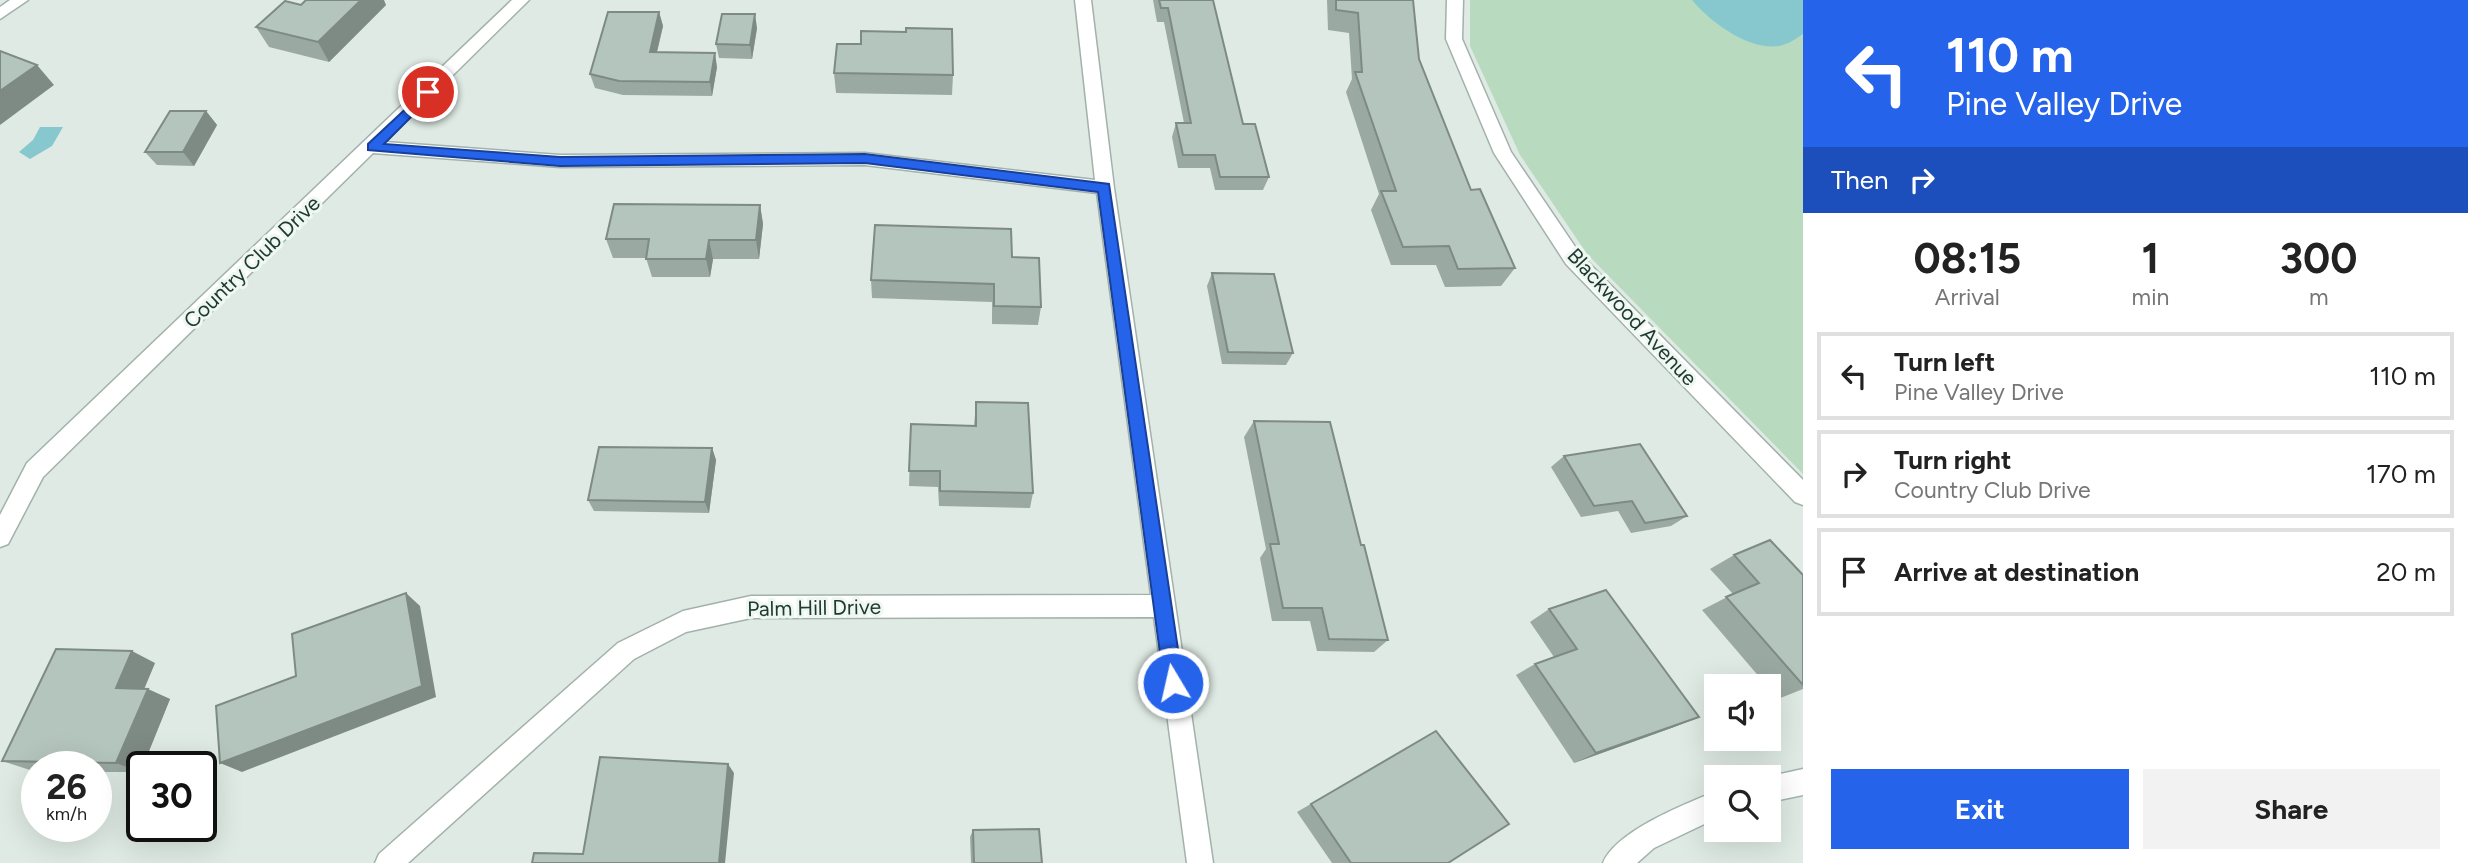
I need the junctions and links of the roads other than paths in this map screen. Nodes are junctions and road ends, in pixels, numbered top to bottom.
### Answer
1 (20, 0) edge
2 (521, 0) edge
3 (1083, 0) edge
4 (1455, 0) edge
5 (0, 14) edge
6 (372, 147) junction
7 (1105, 188) junction
8 (1803, 495) edge
9 (0, 537) edge
10 (1162, 606) junction
11 (1803, 782) edge
12 (1781, 787) edge
13 (1704, 810) edge
14 (388, 863) edge
15 (1200, 863) edge
16 (1616, 863) edge

1 - 5 street
2 - 6 street, Country Club Drive
3 - 7 street
4 - 8 street, Blackwood Avenue
6 - 7 street
6 - 9 street, Country Club Drive
7 - 10 street
10 - 14 street, Palm Hill Drive
10 - 15 street
11 - 12 street
13 - 16 street

